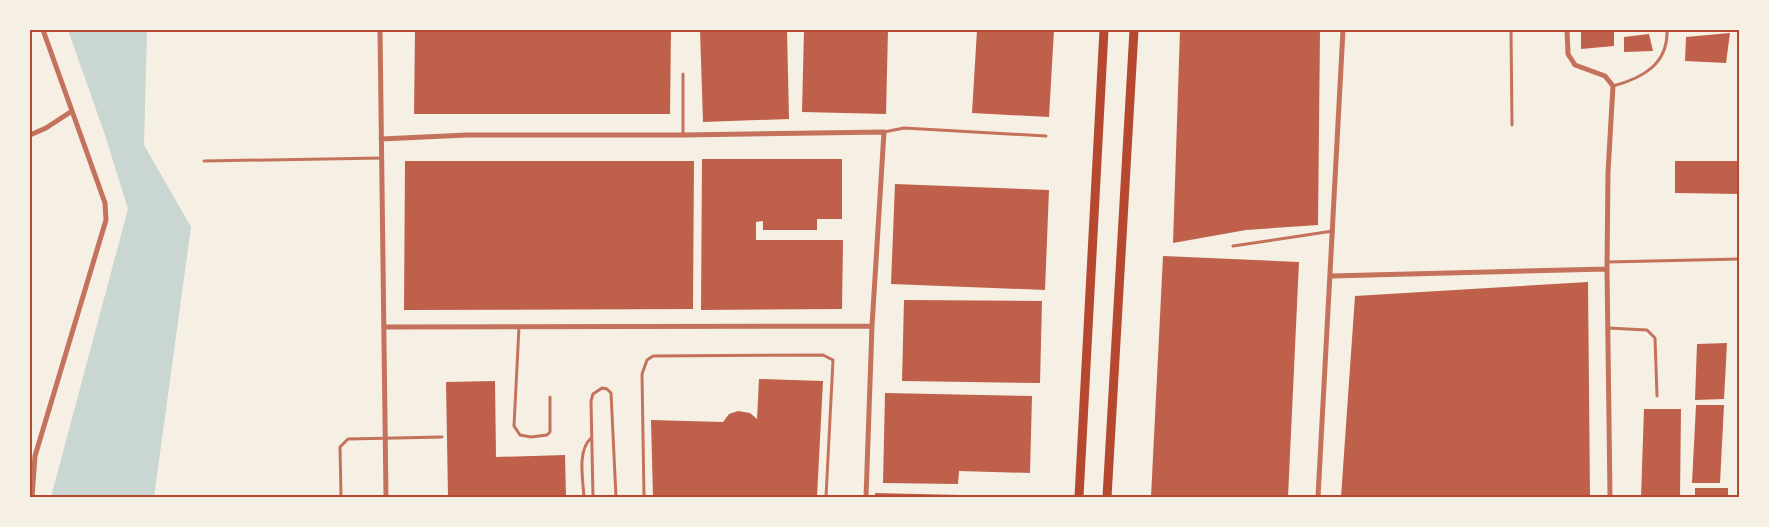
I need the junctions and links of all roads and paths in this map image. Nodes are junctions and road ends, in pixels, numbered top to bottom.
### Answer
1 (43, 30) edge
2 (380, 30) edge
3 (1104, 30) edge
4 (1134, 30) edge
5 (1343, 30) edge
6 (1511, 30) edge
7 (1567, 30) edge
8 (1667, 30) edge
9 (683, 74) dead end
10 (1613, 86) junction
11 (72, 111) junction
12 (1512, 125) dead end
13 (884, 132) junction
14 (30, 135) edge
15 (683, 135) junction
16 (1046, 136) dead end
17 (381, 139) junction
18 (382, 158) junction
19 (204, 161) dead end
20 (1333, 231) junction
21 (1233, 246) dead end
22 (1739, 259) edge
23 (1607, 266) junction
24 (1331, 276) junction
25 (872, 326) junction
26 (384, 327) junction
27 (519, 327) junction
28 (1608, 328) junction
29 (1657, 396) dead end
30 (550, 397) dead end
31 (385, 437) junction
32 (442, 437) dead end
33 (592, 438) junction
34 (32, 497) edge
35 (341, 497) edge
36 (386, 497) edge
37 (584, 497) edge
38 (593, 497) edge
39 (616, 497) edge
40 (644, 497) edge
41 (826, 497) edge
42 (866, 497) edge
43 (1079, 497) edge
44 (1107, 497) edge
45 (1318, 497) edge
46 (1610, 497) edge

1 - 11 street
2 - 17 street
3 - 43 main road
4 - 44 main road
5 - 20 street
6 - 12 lane
7 - 10 street
8 - 10 lane
9 - 15 lane
10 - 23 street
11 - 14 street
11 - 34 street
13 - 15 street
13 - 16 lane
13 - 25 street
15 - 17 street
17 - 18 street
18 - 19 lane
18 - 26 street
20 - 21 lane
20 - 24 street
22 - 23 lane
23 - 24 street
23 - 28 street
24 - 45 street
25 - 27 street
25 - 42 street
26 - 27 street
26 - 31 street
27 - 30 lane
28 - 29 lane
28 - 46 street
31 - 32 lane
31 - 35 lane
31 - 36 street
33 - 37 lane
33 - 38 lane
33 - 39 lane
40 - 41 lane

